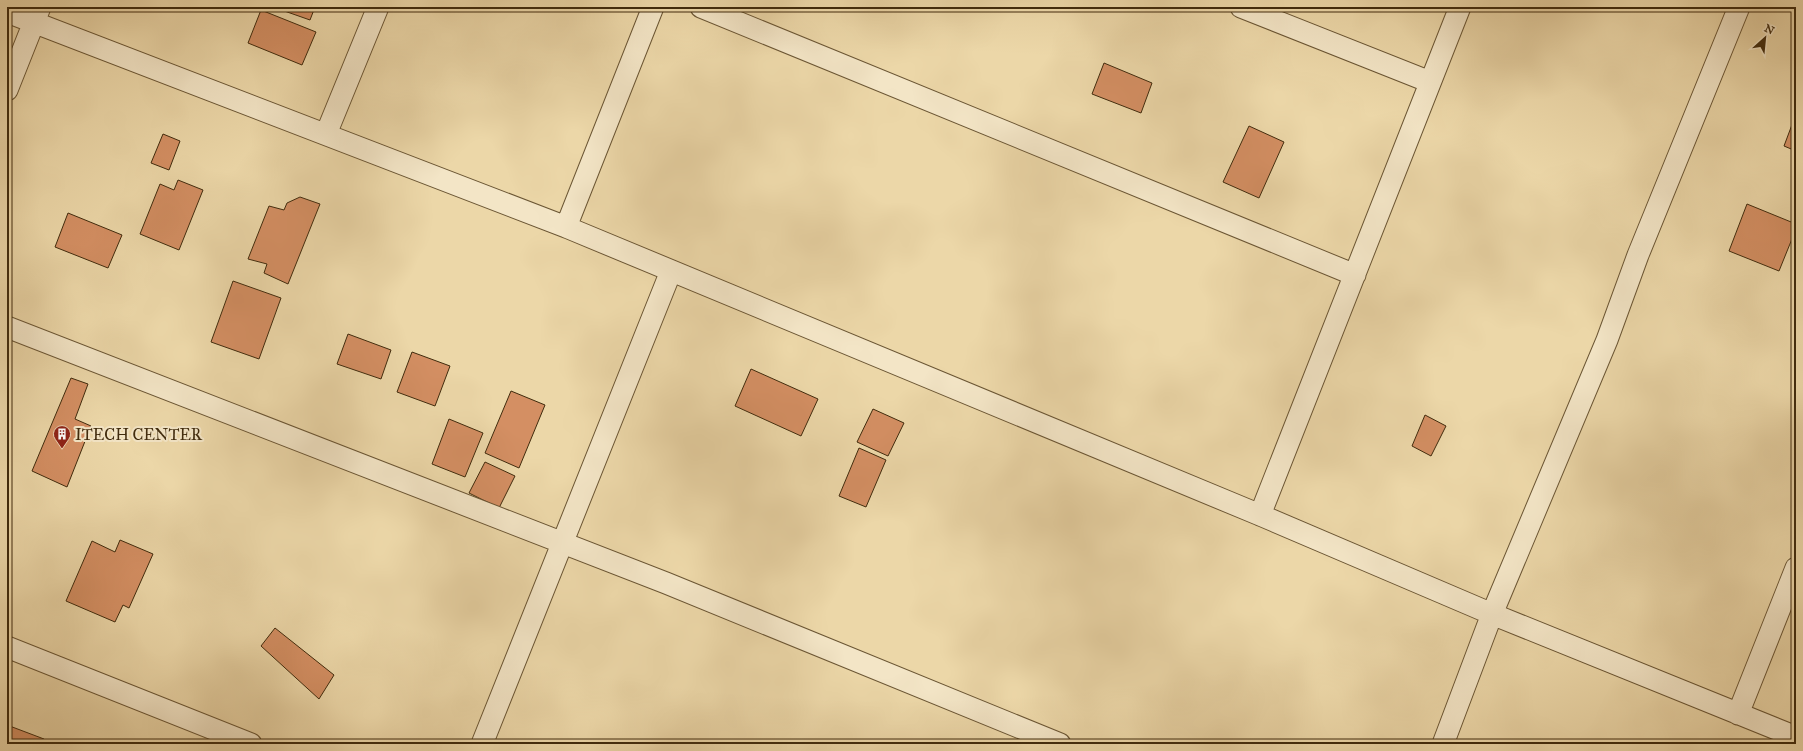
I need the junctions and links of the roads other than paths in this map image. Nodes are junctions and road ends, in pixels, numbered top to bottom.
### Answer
1 (378, 7) edge
2 (652, 7) edge
3 (701, 7) edge
4 (1241, 7) edge
5 (1460, 7) edge
6 (1740, 7) edge
7 (7, 12) edge
8 (37, 15) edge
9 (1430, 82) junction
10 (7, 90) edge
11 (326, 134) junction
12 (566, 227) junction
13 (671, 271) junction
14 (1355, 275) junction
15 (7, 327) edge
16 (1260, 515) junction
17 (563, 542) junction
18 (1796, 568) edge
19 (1492, 614) junction
20 (7, 647) edge
21 (1738, 714) junction
22 (1796, 737) edge
23 (239, 742) edge
24 (482, 744) edge
25 (1060, 744) edge
26 (1443, 744) edge

1 - 11 street
2 - 12 street
3 - 14 street
4 - 9 street
5 - 9 street
6 - 19 street
7 - 8 street
8 - 10 street
8 - 11 street
9 - 14 street
11 - 12 street
12 - 13 street
13 - 16 street
13 - 17 street
14 - 16 street
15 - 17 street
16 - 19 street
17 - 24 street
17 - 25 street
18 - 21 street
19 - 21 street
19 - 26 street
20 - 23 street
21 - 22 street

